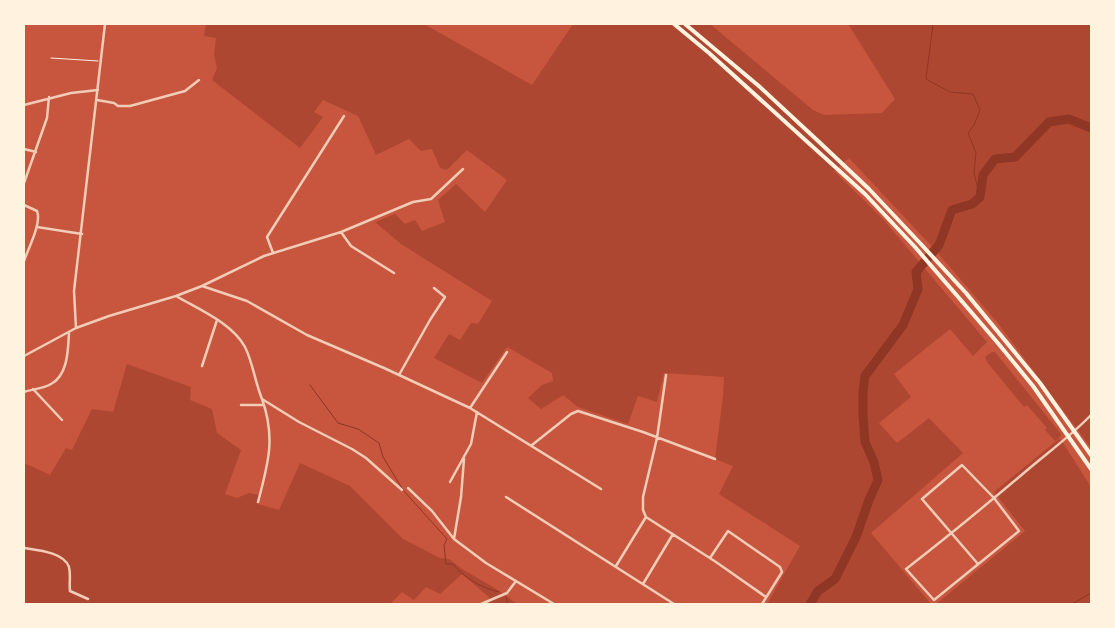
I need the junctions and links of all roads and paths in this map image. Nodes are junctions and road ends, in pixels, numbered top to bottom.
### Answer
1 (105, 24) edge
2 (674, 24) edge
3 (685, 24) edge
4 (51, 58) dead end
5 (101, 61) junction
6 (199, 80) dead end
7 (98, 90) junction
8 (49, 97) junction
9 (97, 100) junction
10 (24, 105) edge
11 (344, 116) dead end
12 (24, 149) edge
13 (36, 152) junction
14 (463, 169) dead end
15 (24, 183) edge
16 (24, 205) edge
17 (37, 227) junction
18 (341, 232) junction
19 (82, 234) junction
20 (272, 253) junction
21 (24, 261) edge
22 (394, 273) dead end
23 (202, 286) junction
24 (434, 288) dead end
25 (176, 296) junction
26 (217, 320) junction
27 (76, 328) junction
28 (69, 333) junction
29 (1003, 337) junction
30 (997, 342) junction
31 (507, 352) dead end
32 (24, 356) edge
33 (202, 366) dead end
34 (666, 374) dead end
35 (399, 375) junction
36 (33, 389) junction
37 (24, 392) edge
38 (262, 399) junction
39 (241, 405) dead end
40 (264, 405) junction
41 (470, 408) junction
42 (477, 412) junction
43 (1091, 414) edge
44 (62, 420) dead end
45 (1075, 432) junction
46 (1068, 436) junction
47 (657, 438) junction
48 (532, 445) junction
49 (1091, 455) edge
50 (464, 459) junction
51 (715, 459) dead end
52 (1091, 469) edge
53 (450, 482) dead end
54 (408, 488) dead end
55 (601, 489) dead end
56 (402, 490) dead end
57 (506, 498) dead end
58 (994, 498) junction
59 (258, 502) dead end
60 (646, 517) junction
61 (673, 534) junction
62 (952, 534) junction
63 (454, 539) junction
64 (24, 548) edge
65 (710, 558) junction
66 (978, 564) junction
67 (616, 566) junction
68 (516, 582) junction
69 (643, 584) junction
70 (766, 598) junction
71 (88, 599) dead end
72 (481, 604) edge
73 (554, 604) edge
74 (674, 604) edge
75 (762, 604) edge

1 - 5 street
2 - 30 highway
3 - 29 highway
4 - 5 path
5 - 7 street
6 - 9 street
7 - 8 street
7 - 9 street
8 - 10 street
8 - 13 street
9 - 19 street
11 - 20 street
12 - 13 street
13 - 15 street
14 - 18 street
16 - 17 street
17 - 19 street
17 - 21 street
18 - 20 street
18 - 22 street
19 - 27 street
20 - 23 street
23 - 25 street
23 - 35 street
24 - 35 street
25 - 26 street
25 - 27 street
26 - 33 street
26 - 38 street
27 - 28 street
28 - 32 street
28 - 36 street
29 - 30 highway
29 - 45 highway
30 - 46 highway
31 - 41 street
34 - 47 street
35 - 41 street
36 - 37 street
36 - 44 street
38 - 40 street
38 - 56 street
39 - 40 street
40 - 59 street
41 - 42 street
42 - 48 street
42 - 50 street
43 - 45 street
45 - 46 street
45 - 49 highway
46 - 52 highway
46 - 58 street
47 - 48 street
47 - 51 street
47 - 60 street
48 - 55 street
50 - 53 street
50 - 63 street
54 - 63 street
57 - 67 street
58 - 62 street
58 - 62 street
58 - 66 street
60 - 61 street
60 - 67 street
61 - 65 street
61 - 69 street
62 - 66 street
62 - 66 street
63 - 68 street
64 - 71 street
65 - 70 street
65 - 70 street
67 - 69 street
68 - 72 street
68 - 73 street
69 - 74 street
70 - 75 street

